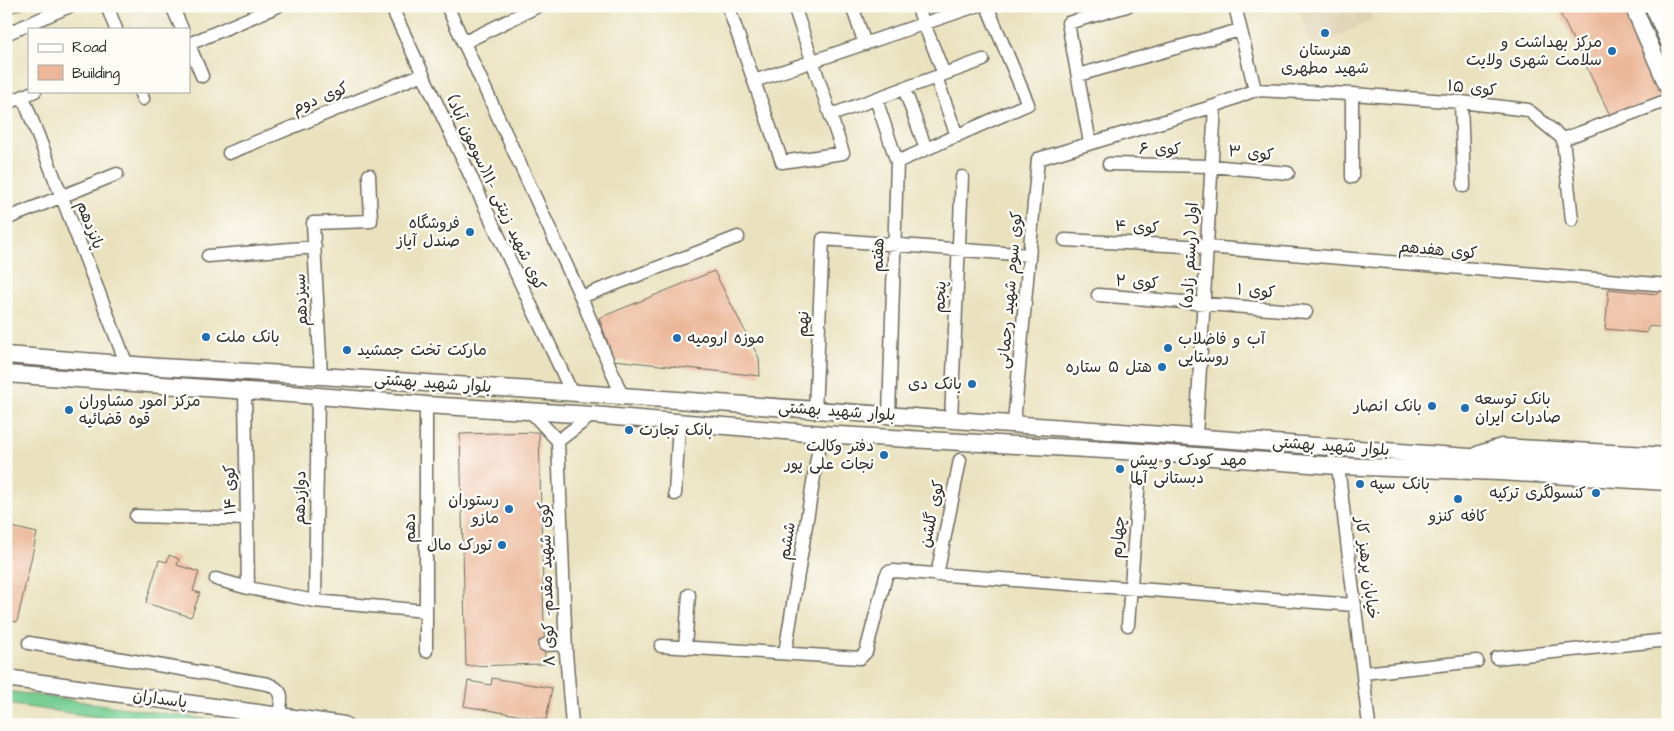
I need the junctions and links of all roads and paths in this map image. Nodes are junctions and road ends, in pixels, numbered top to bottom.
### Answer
1 (70, 6) edge
2 (107, 6) edge
3 (172, 6) edge
4 (278, 6) edge
5 (391, 6) edge
6 (447, 6) edge
7 (538, 6) edge
8 (728, 6) edge
9 (794, 6) edge
10 (852, 6) edge
11 (917, 6) edge
12 (976, 6) edge
13 (988, 6) edge
14 (1127, 6) edge
15 (1234, 6) edge
16 (1633, 6) edge
17 (1653, 6) edge
18 (924, 24) junction
19 (116, 28) edge
20 (182, 28) edge
21 (1240, 30) junction
22 (6, 34) edge
23 (1668, 40) edge
24 (463, 43) junction
25 (865, 44) junction
26 (190, 45) edge
27 (190, 47) edge
28 (983, 60) dead end
29 (812, 62) junction
30 (423, 74) junction
31 (1078, 75) junction
32 (202, 76) dead end
33 (940, 76) junction
34 (754, 81) junction
35 (1668, 87) edge
36 (904, 88) junction
37 (1255, 90) junction
38 (29, 94) edge
39 (1352, 94) junction
40 (876, 99) junction
41 (1668, 100) edge
42 (1461, 102) junction
43 (6, 104) edge
44 (1214, 106) junction
45 (831, 115) junction
46 (957, 136) junction
47 (1563, 140) junction
48 (1090, 143) junction
49 (926, 149) junction
50 (230, 153) dead end
51 (897, 162) junction
52 (1109, 164) dead end
53 (1211, 166) junction
54 (1288, 172) dead end
55 (117, 174) dead end
56 (369, 175) dead end
57 (962, 177) dead end
58 (1352, 177) dead end
59 (1464, 186) dead end
60 (62, 196) junction
61 (6, 218) edge
62 (1572, 220) dead end
63 (738, 237) dead end
64 (1065, 240) dead end
65 (894, 244) junction
66 (314, 247) junction
67 (1207, 247) junction
68 (958, 250) junction
69 (1029, 255) junction
70 (208, 256) dead end
71 (1668, 285) edge
72 (1098, 296) dead end
73 (581, 297) junction
74 (1204, 303) junction
75 (1306, 312) dead end
76 (6, 355) edge
77 (127, 365) junction
78 (160, 367) junction
79 (6, 374) edge
80 (321, 376) junction
81 (162, 385) junction
82 (245, 391) junction
83 (572, 393) junction
84 (318, 396) junction
85 (622, 396) junction
86 (426, 405) junction
87 (815, 410) junction
88 (531, 412) junction
89 (592, 415) junction
90 (889, 415) junction
91 (951, 419) junction
92 (679, 423) junction
93 (1014, 423) junction
94 (821, 434) junction
95 (1196, 436) junction
96 (558, 441) junction
97 (1141, 452) junction
98 (1668, 456) edge
99 (960, 460) dead end
100 (1470, 464) junction
101 (1338, 466) junction
102 (1668, 468) edge
103 (1668, 482) edge
104 (1668, 492) edge
105 (675, 494) dead end
106 (136, 516) dead end
107 (247, 519) junction
108 (937, 575) junction
109 (216, 579) dead end
110 (248, 588) junction
111 (1129, 589) junction
112 (689, 595) dead end
113 (315, 601) junction
114 (1355, 605) junction
115 (426, 611) junction
116 (1128, 625) dead end
117 (1668, 640) edge
118 (29, 643) dead end
119 (545, 645) dead end
120 (661, 646) dead end
121 (685, 648) junction
122 (426, 651) dead end
123 (566, 653) junction
124 (785, 653) junction
125 (1497, 658) dead end
126 (1477, 661) dead end
127 (1363, 673) junction
128 (6, 678) edge
129 (279, 715) junction
130 (344, 725) edge
131 (572, 725) edge
132 (1369, 725) edge

1 - 22 street
2 - 19 street
3 - 20 street
4 - 26 street
5 - 30 street, کوی شهید زینتی -۱۱(سومون آباد)
6 - 24 street
7 - 24 street
8 - 34 street
9 - 29 street
10 - 25 street
11 - 18 street
12 - 18 street
13 - 46 street
14 - 31 street
15 - 21 street
16 - 35 main road
17 - 23 main road
18 - 25 street
18 - 33 street
21 - 31 street
21 - 37 street
24 - 73 street
25 - 29 street
27 - 32 street
28 - 33 street
29 - 34 street
29 - 45 street
30 - 50 street, کوی دوم
30 - 83 street, کوی شهید زینتی -۱۱(سومون آباد)
31 - 48 street
33 - 36 street
33 - 46 street
34 - 45 street
36 - 40 street
36 - 49 street
37 - 39 street, کوی ۱۵
37 - 44 street
38 - 43 street
38 - 60 street, پانزدهم
39 - 42 street, کوی ۱۵
39 - 58 street
40 - 45 street
40 - 51 street, هفتم
41 - 47 street
42 - 47 street, کوی ۱۵
42 - 59 street
44 - 48 street
44 - 53 street, اول (رستم زاده)
46 - 49 street
47 - 62 street
48 - 69 street, کوی سوم شهید رحمانی
49 - 51 street
51 - 65 street, هفتم
52 - 53 street, کوی ۶
53 - 54 street, کوی ۳
53 - 67 street, اول (رستم زاده)
55 - 60 street
56 - 66 street, سیزدهم
57 - 68 street, پنجم
60 - 61 street
60 - 77 street, پانزدهم
63 - 73 street
64 - 67 street, کوی ۴
65 - 68 street
65 - 87 street, نهم
65 - 90 street, هفتم
66 - 70 street
66 - 80 street, سیزدهم
67 - 71 street, کوی هفدهم
67 - 74 street, اول (رستم زاده)
68 - 69 street
68 - 91 street, پنجم
69 - 93 street, کوی سوم شهید رحمانی
72 - 74 street, کوی ۲
73 - 85 street
74 - 75 street, کوی ۱
74 - 95 street, اول (رستم زاده)
76 - 77 main road, بلوار شهید بهشتی
77 - 78 main road, بلوار شهید بهشتی
78 - 80 main road, بلوار شهید بهشتی
78 - 81 main road
79 - 81 main road, بلوار شهید بهشتی
80 - 83 main road, بلوار شهید بهشتی
81 - 82 main road, بلوار شهید بهشتی
82 - 84 main road, بلوار شهید بهشتی
82 - 107 street, کوی ۱۴
83 - 85 main road, بلوار شهید بهشتی
84 - 86 main road, بلوار شهید بهشتی
84 - 113 street, دوازدهم
85 - 87 main road, بلوار شهید بهشتی
86 - 88 main road, بلوار شهید بهشتی
86 - 115 street, دهم
87 - 90 main road, بلوار شهید بهشتی
88 - 89 main road, بلوار شهید بهشتی
88 - 96 street
89 - 92 main road, بلوار شهید بهشتی
89 - 96 street
90 - 91 main road, بلوار شهید بهشتی
91 - 93 main road, بلوار شهید بهشتی
92 - 94 main road, بلوار شهید بهشتی
92 - 105 street
93 - 95 main road, بلوار شهید بهشتی
94 - 97 main road, بلوار شهید بهشتی
94 - 124 street, ششم
95 - 100 main road, بلوار شهید بهشتی
96 - 123 street, کوی شهید مقدم- کوی ۸
97 - 101 main road, بلوار شهید بهشتی
97 - 111 street, چهارم
98 - 100 main road
99 - 108 street, کوی گلشن
100 - 101 main road, بلوار شهید بهشتی
100 - 102 main road, بلوار شهید بهشتی
100 - 103 main road, بلوار شهید بهشتی
100 - 104 main road
101 - 114 street, خیابان پرهیز کار
106 - 107 street
107 - 110 street, کوی ۱۴
108 - 111 street
108 - 124 street
109 - 110 street
110 - 113 street
111 - 114 street
111 - 116 street, چهارم
112 - 121 street
113 - 115 street
114 - 127 street, خیابان پرهیز کار
115 - 122 street, دهم
117 - 125 street
118 - 129 street
119 - 123 street
120 - 121 street
121 - 124 street
123 - 131 street, کوی شهید مقدم- کوی ۸
126 - 127 street
127 - 132 street, خیابان پرهیز کار
128 - 129 main road, پاسداران
129 - 130 main road, پاسداران

